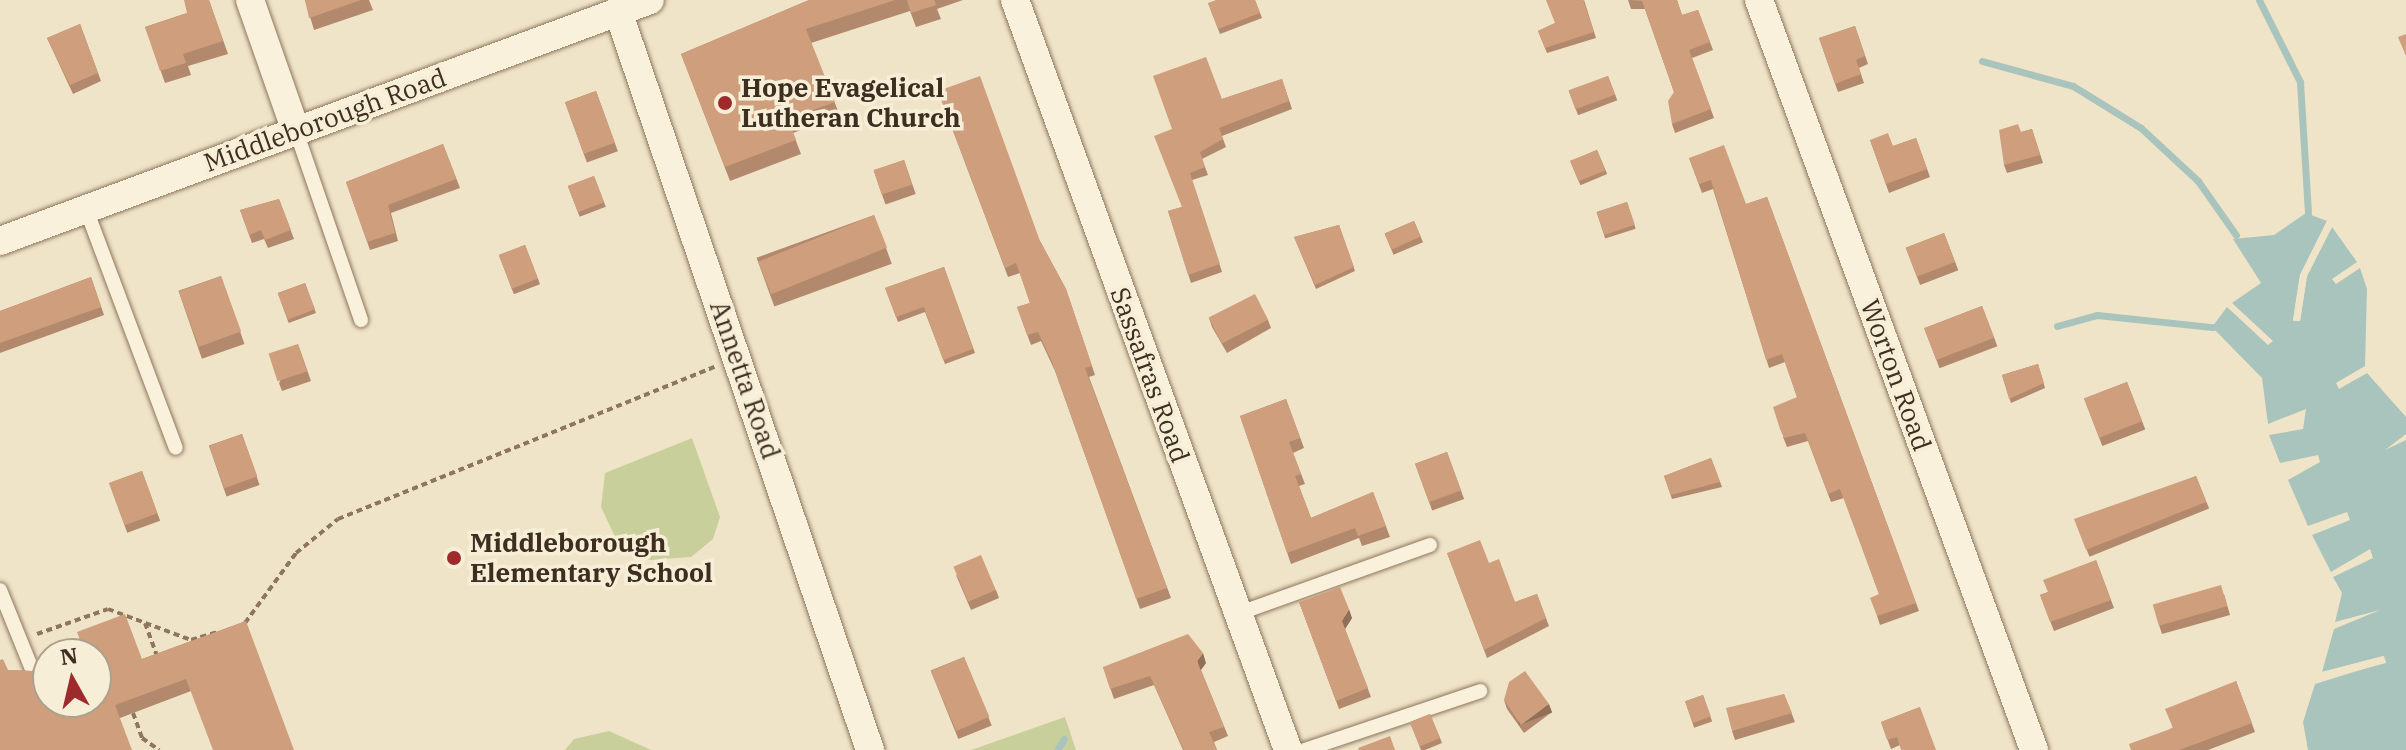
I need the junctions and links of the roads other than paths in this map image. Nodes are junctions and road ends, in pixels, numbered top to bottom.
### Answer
1 (250, 0) edge
2 (650, 0) edge
3 (1015, 0) edge
4 (1759, 0) edge
5 (618, 11) junction
6 (296, 131) junction
7 (86, 209) junction
8 (0, 241) edge
9 (361, 320) dead end
10 (176, 448) dead end
11 (1430, 545) dead end
12 (0, 590) edge
13 (1236, 614) junction
14 (32, 669) edge
15 (1480, 691) dead end
16 (870, 750) edge
17 (1288, 750) edge
18 (1305, 750) edge
19 (2034, 750) edge

1 - 6 street
2 - 5 street, Middleborough Road
3 - 13 street, Sassafras Road
4 - 19 street, Worton Road
5 - 6 street, Middleborough Road
5 - 16 street, Annetta Road
6 - 7 street, Middleborough Road
6 - 9 lane
7 - 8 street, Middleborough Road
7 - 10 lane
11 - 13 lane
12 - 14 lane
13 - 17 street, Sassafras Road
15 - 18 lane

